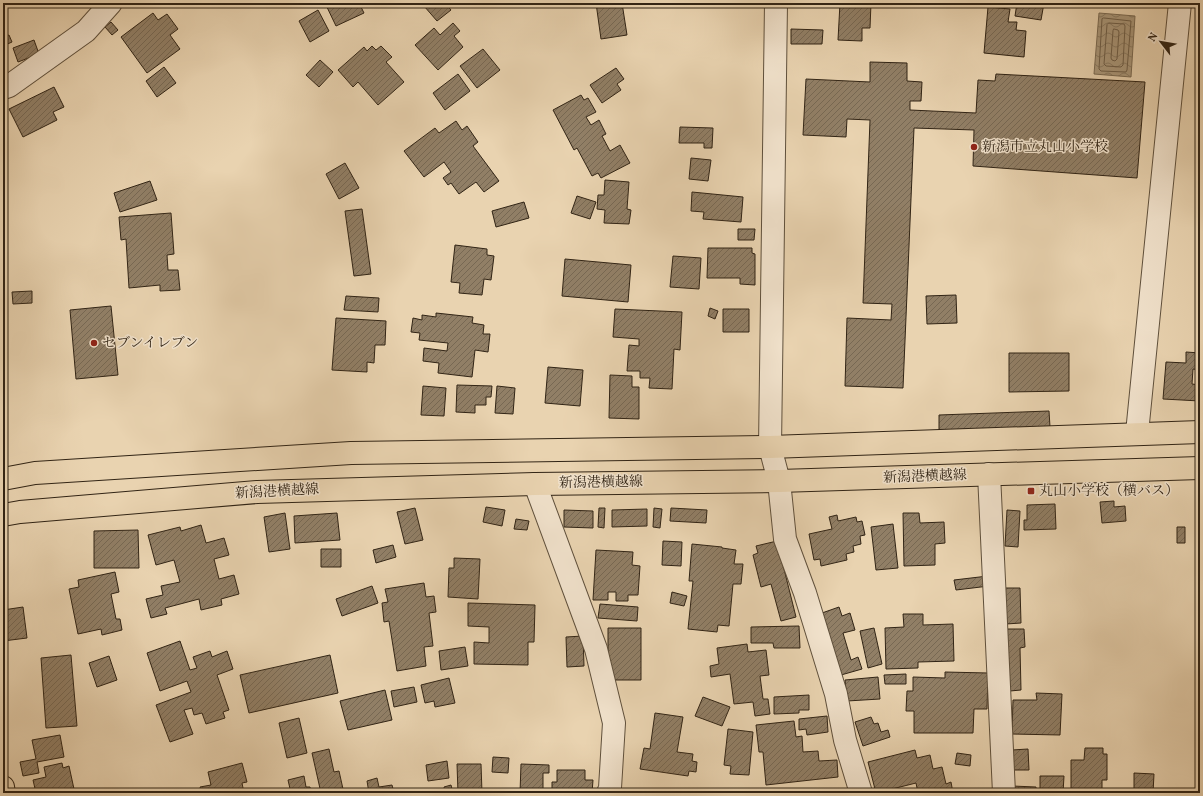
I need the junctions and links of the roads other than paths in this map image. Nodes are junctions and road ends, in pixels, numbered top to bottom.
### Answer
1 (111, 3) edge
2 (776, 3) edge
3 (1180, 3) edge
4 (3, 88) edge
5 (1200, 432) edge
6 (1137, 433) junction
7 (770, 447) junction
8 (1200, 468) edge
9 (989, 474) junction
10 (3, 479) edge
11 (779, 481) junction
12 (535, 484) junction
13 (3, 516) edge
14 (3, 787) edge
15 (4, 793) edge
16 (608, 793) edge
17 (861, 793) edge
18 (1004, 793) edge

1 - 4 street
2 - 7 street
3 - 6 street
5 - 6 main road
6 - 7 main road
7 - 10 main road
7 - 11 street
8 - 9 main road, 新潟港横越線
9 - 11 main road, 新潟港横越線
9 - 18 street
11 - 12 main road, 新潟港横越線
11 - 17 street
12 - 13 main road, 新潟港横越線
12 - 16 street
14 - 15 main road

